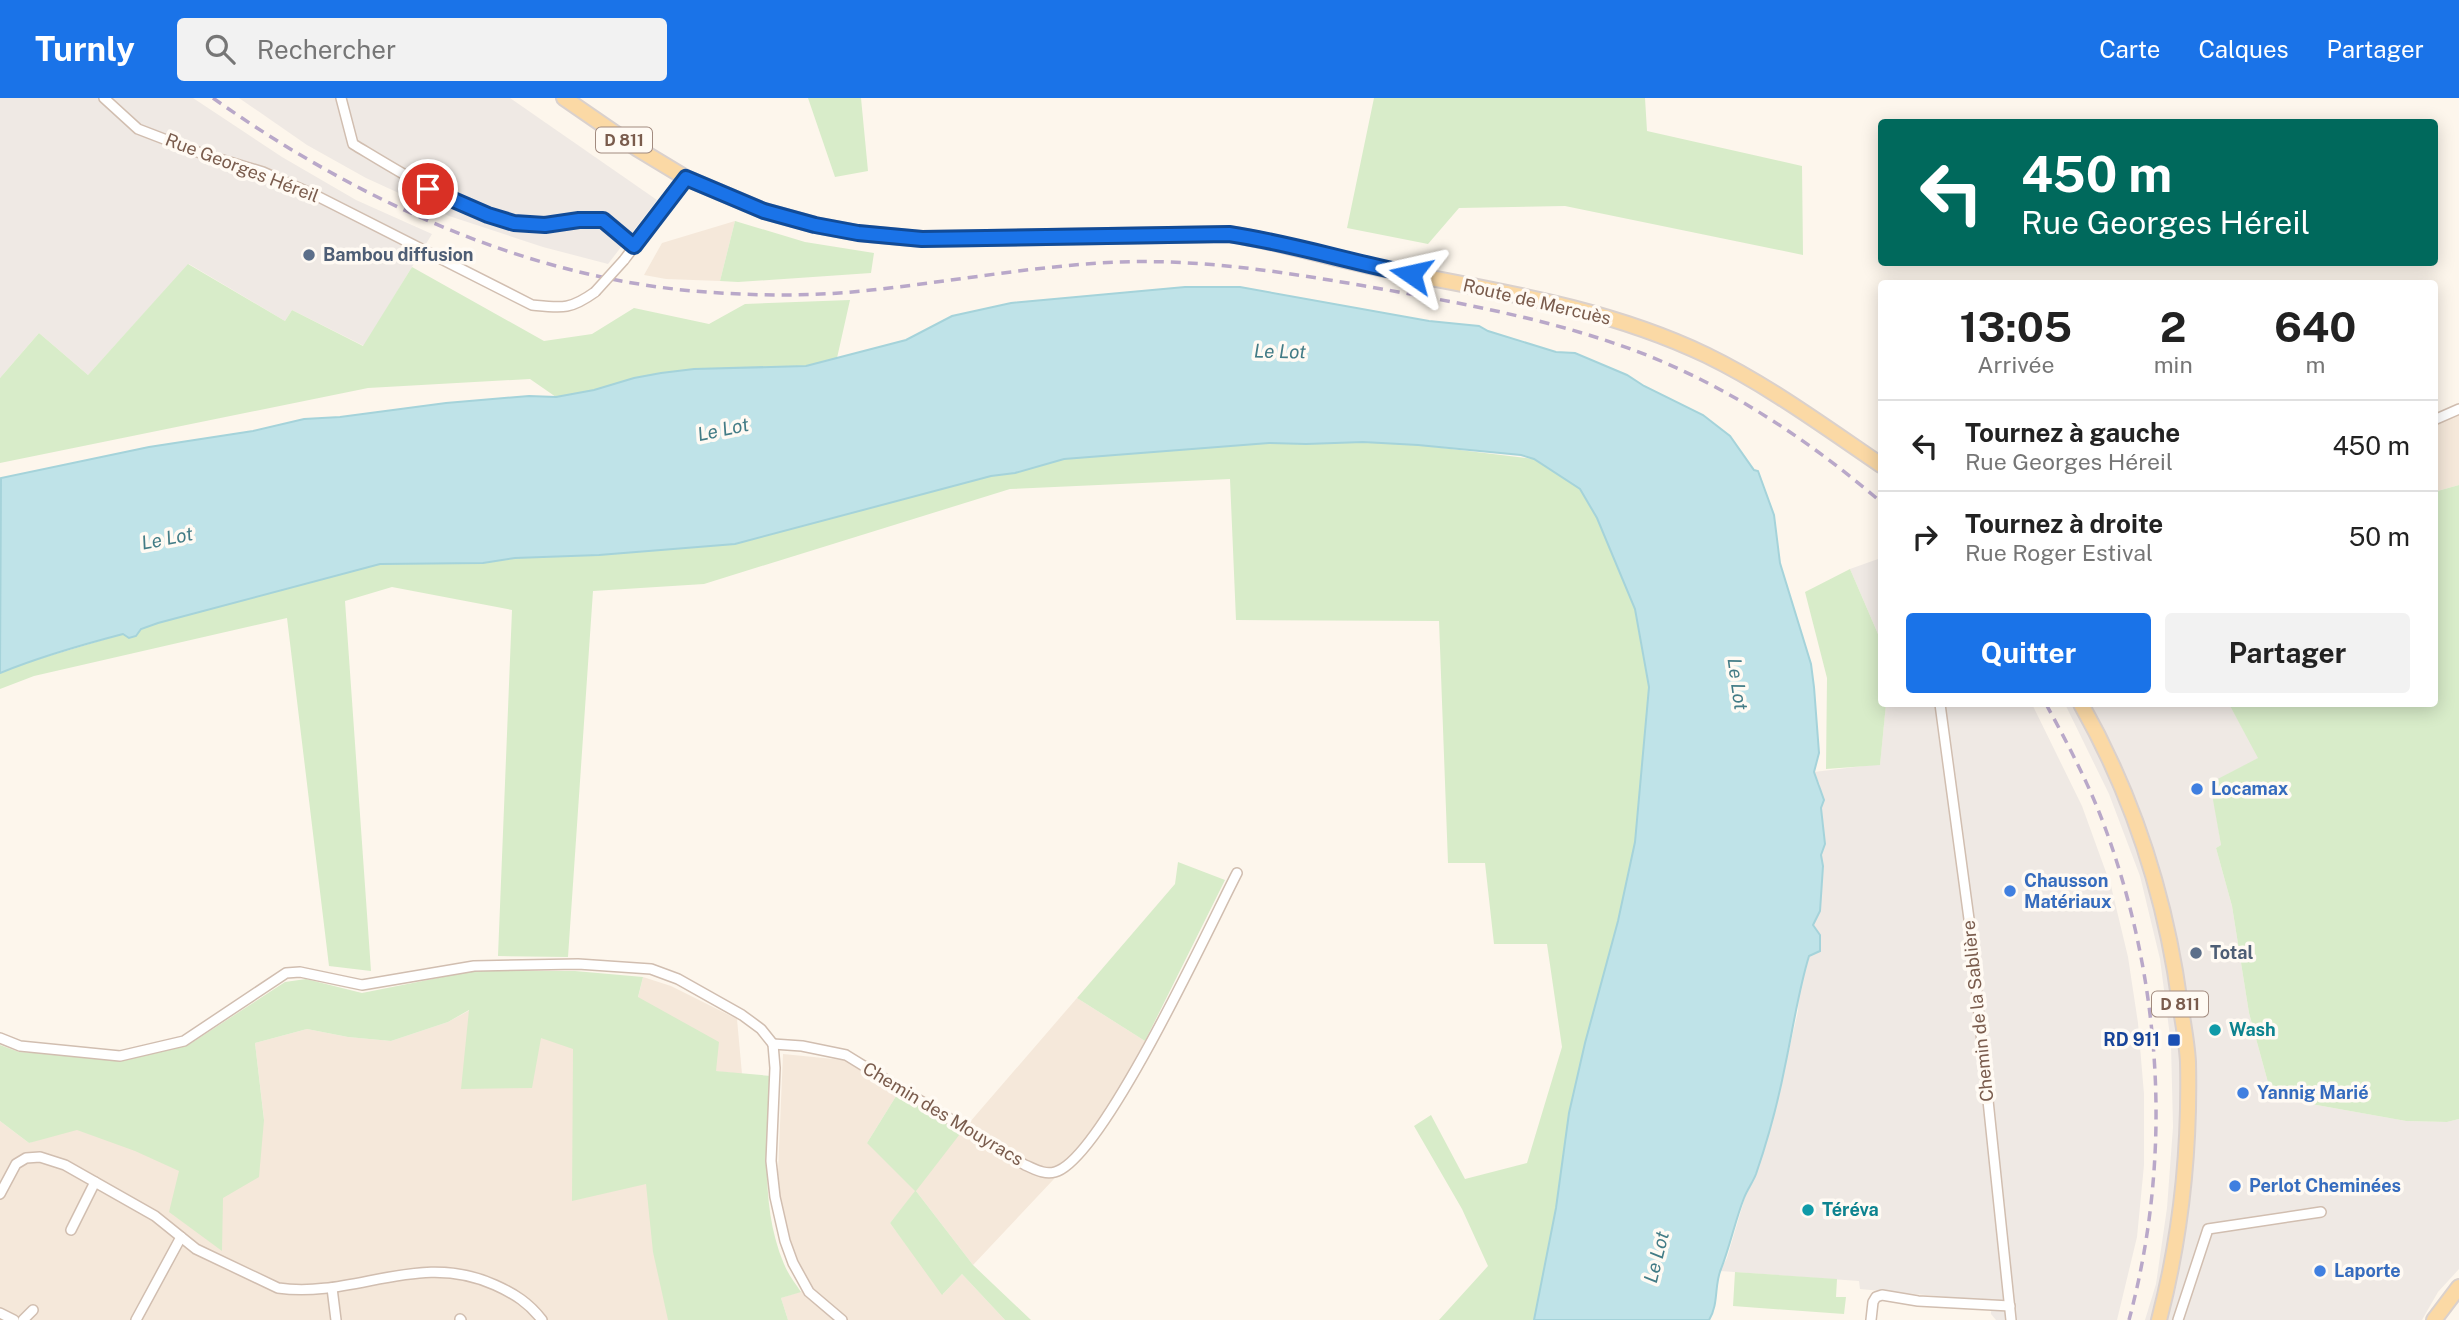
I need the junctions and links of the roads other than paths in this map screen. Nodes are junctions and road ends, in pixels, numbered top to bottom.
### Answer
1 (104, 98) edge
2 (341, 98) edge
3 (564, 98) edge
4 (686, 178) junction
5 (634, 246) junction
6 (2459, 409) edge
7 (2438, 418) edge
8 (1878, 464) edge
9 (1940, 707) edge
10 (2083, 707) edge
11 (1237, 873) dead end
12 (0, 1038) edge
13 (773, 1044) junction
14 (2, 1181) edge
15 (95, 1182) junction
16 (0, 1194) edge
17 (2321, 1212) dead end
18 (71, 1230) dead end
19 (181, 1237) junction
20 (2459, 1287) edge
21 (332, 1288) junction
22 (2010, 1306) junction
23 (33, 1310) dead end
24 (0, 1313) edge
25 (14, 1320) edge
26 (23, 1320) edge
27 (136, 1320) edge
28 (336, 1320) edge
29 (542, 1320) edge
30 (842, 1320) edge
31 (1871, 1320) edge
32 (2011, 1320) edge
33 (2159, 1320) edge
34 (2178, 1320) edge
35 (2434, 1320) edge

1 - 5 street, Rue Georges Héreil, bridge
2 - 5 street
3 - 4 main road, Route de Mercuès / D 811
4 - 5 street, Rue Georges Héreil
4 - 8 main road, Route de Mercuès / D 811
6 - 7 street
9 - 22 street, Chemin de la Sablière
10 - 33 main road, D 811
11 - 13 street, Chemin des Mouyracs
12 - 13 street
13 - 30 street
14 - 15 street
14 - 16 street
15 - 18 street
15 - 19 street
17 - 34 street
19 - 21 street
19 - 27 street
20 - 35 main road
21 - 28 street
21 - 29 street
22 - 31 street
22 - 32 street, Chemin de la Sablière
23 - 26 street
24 - 25 street

